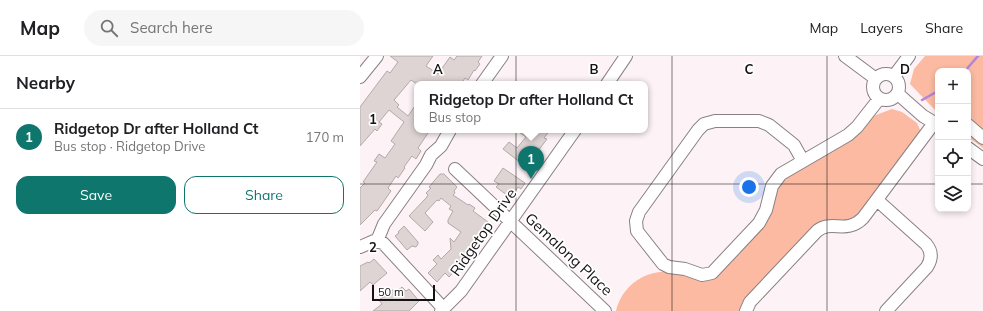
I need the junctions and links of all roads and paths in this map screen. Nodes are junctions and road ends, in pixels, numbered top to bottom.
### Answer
1 (377, 56) edge
2 (502, 56) edge
3 (626, 56) edge
4 (845, 56) edge
5 (909, 56) edge
6 (894, 76) junction
7 (360, 77) edge
8 (876, 79) junction
9 (484, 81) edge
10 (609, 81) edge
11 (898, 94) junction
12 (879, 99) junction
13 (935, 123) edge
14 (935, 125) edge
15 (971, 128) edge
16 (448, 133) edge
17 (573, 133) edge
18 (983, 138) edge
19 (971, 150) edge
20 (983, 159) edge
21 (803, 161) junction
22 (455, 169) dead end
23 (877, 200) junction
24 (510, 221) junction
25 (377, 241) junction
26 (360, 247) edge
27 (443, 310) edge
28 (605, 311) edge
29 (746, 311) edge
30 (886, 311) edge

1 - 7 street
2 - 9 street
3 - 10 street
4 - 8 street
5 - 6 street
6 - 8 street
6 - 11 street
8 - 12 street
11 - 12 street
11 - 13 street
12 - 21 street
14 - 23 street
15 - 18 street
16 - 25 street
17 - 24 street, Ridgetop Drive
19 - 20 street
21 - 21 street
22 - 24 street, Gemalong Place
23 - 29 street
23 - 30 street
24 - 27 street, Ridgetop Drive
24 - 28 street, Gemalong Place
25 - 26 street
25 - 27 street

